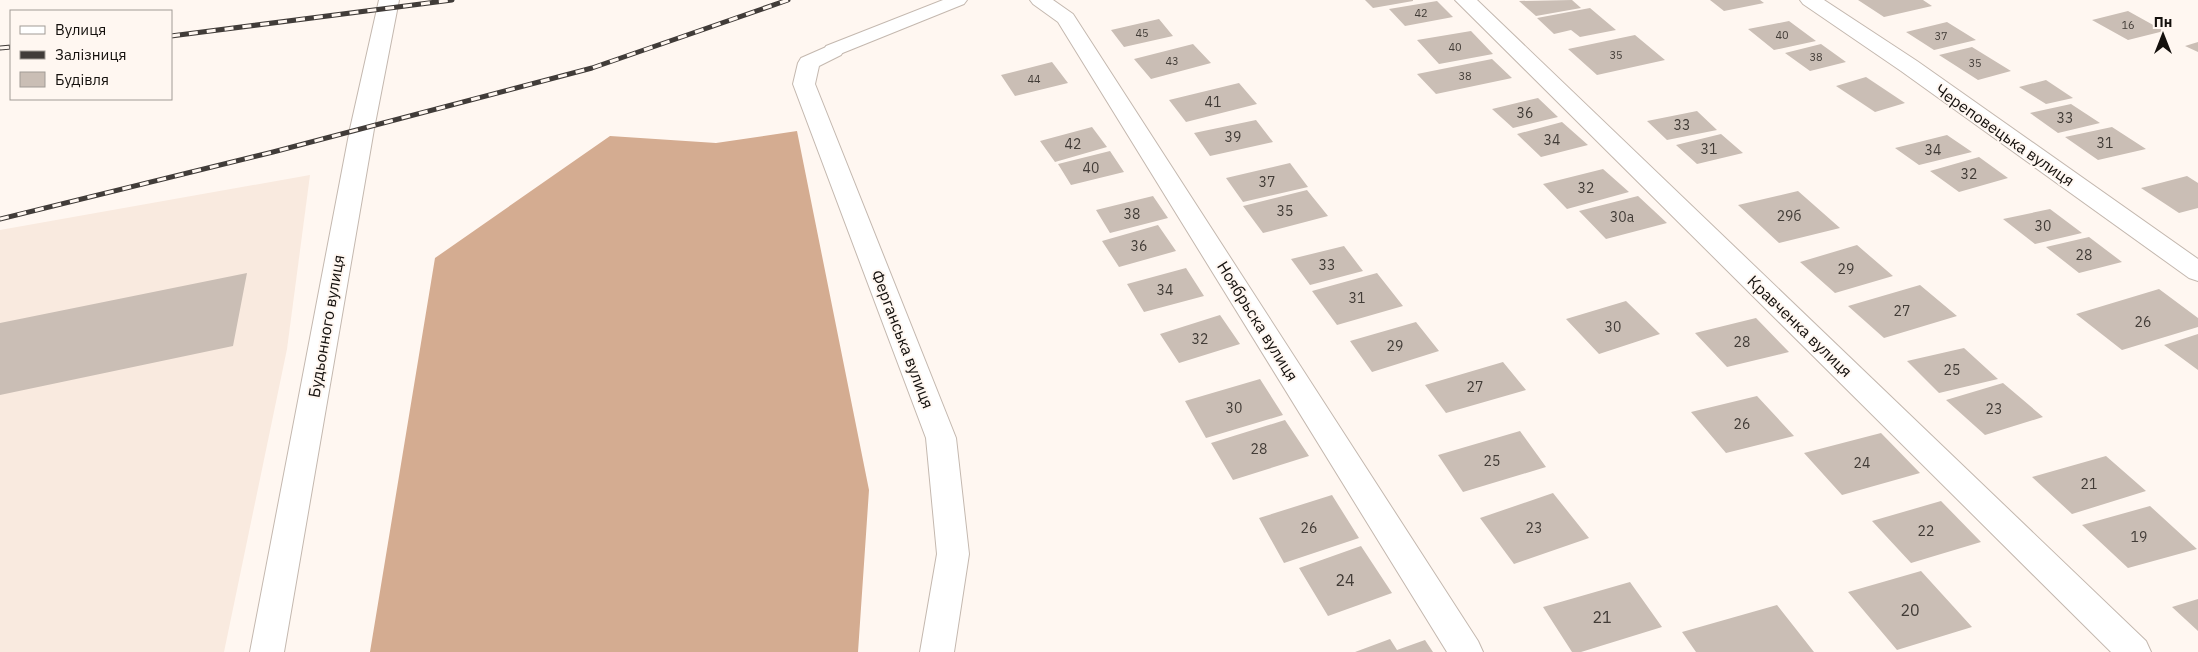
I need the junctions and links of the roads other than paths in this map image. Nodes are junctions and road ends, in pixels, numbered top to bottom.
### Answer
1 (389, 0) edge
2 (958, 0) edge
3 (1040, 0) edge
4 (1465, 0) edge
5 (1810, 0) edge
6 (833, 50) joint
7 (2198, 272) edge
8 (267, 652) edge
9 (937, 652) edge
10 (1466, 652) edge
11 (2134, 652) edge

1 - 8 street, Будьонного вулиця
2 - 6 lane
3 - 10 street, Ноябрьска вулиця
4 - 11 street, Кравченка вулиця
5 - 7 street, Череповецька вулиця
6 - 9 street, Ферганська вулиця

